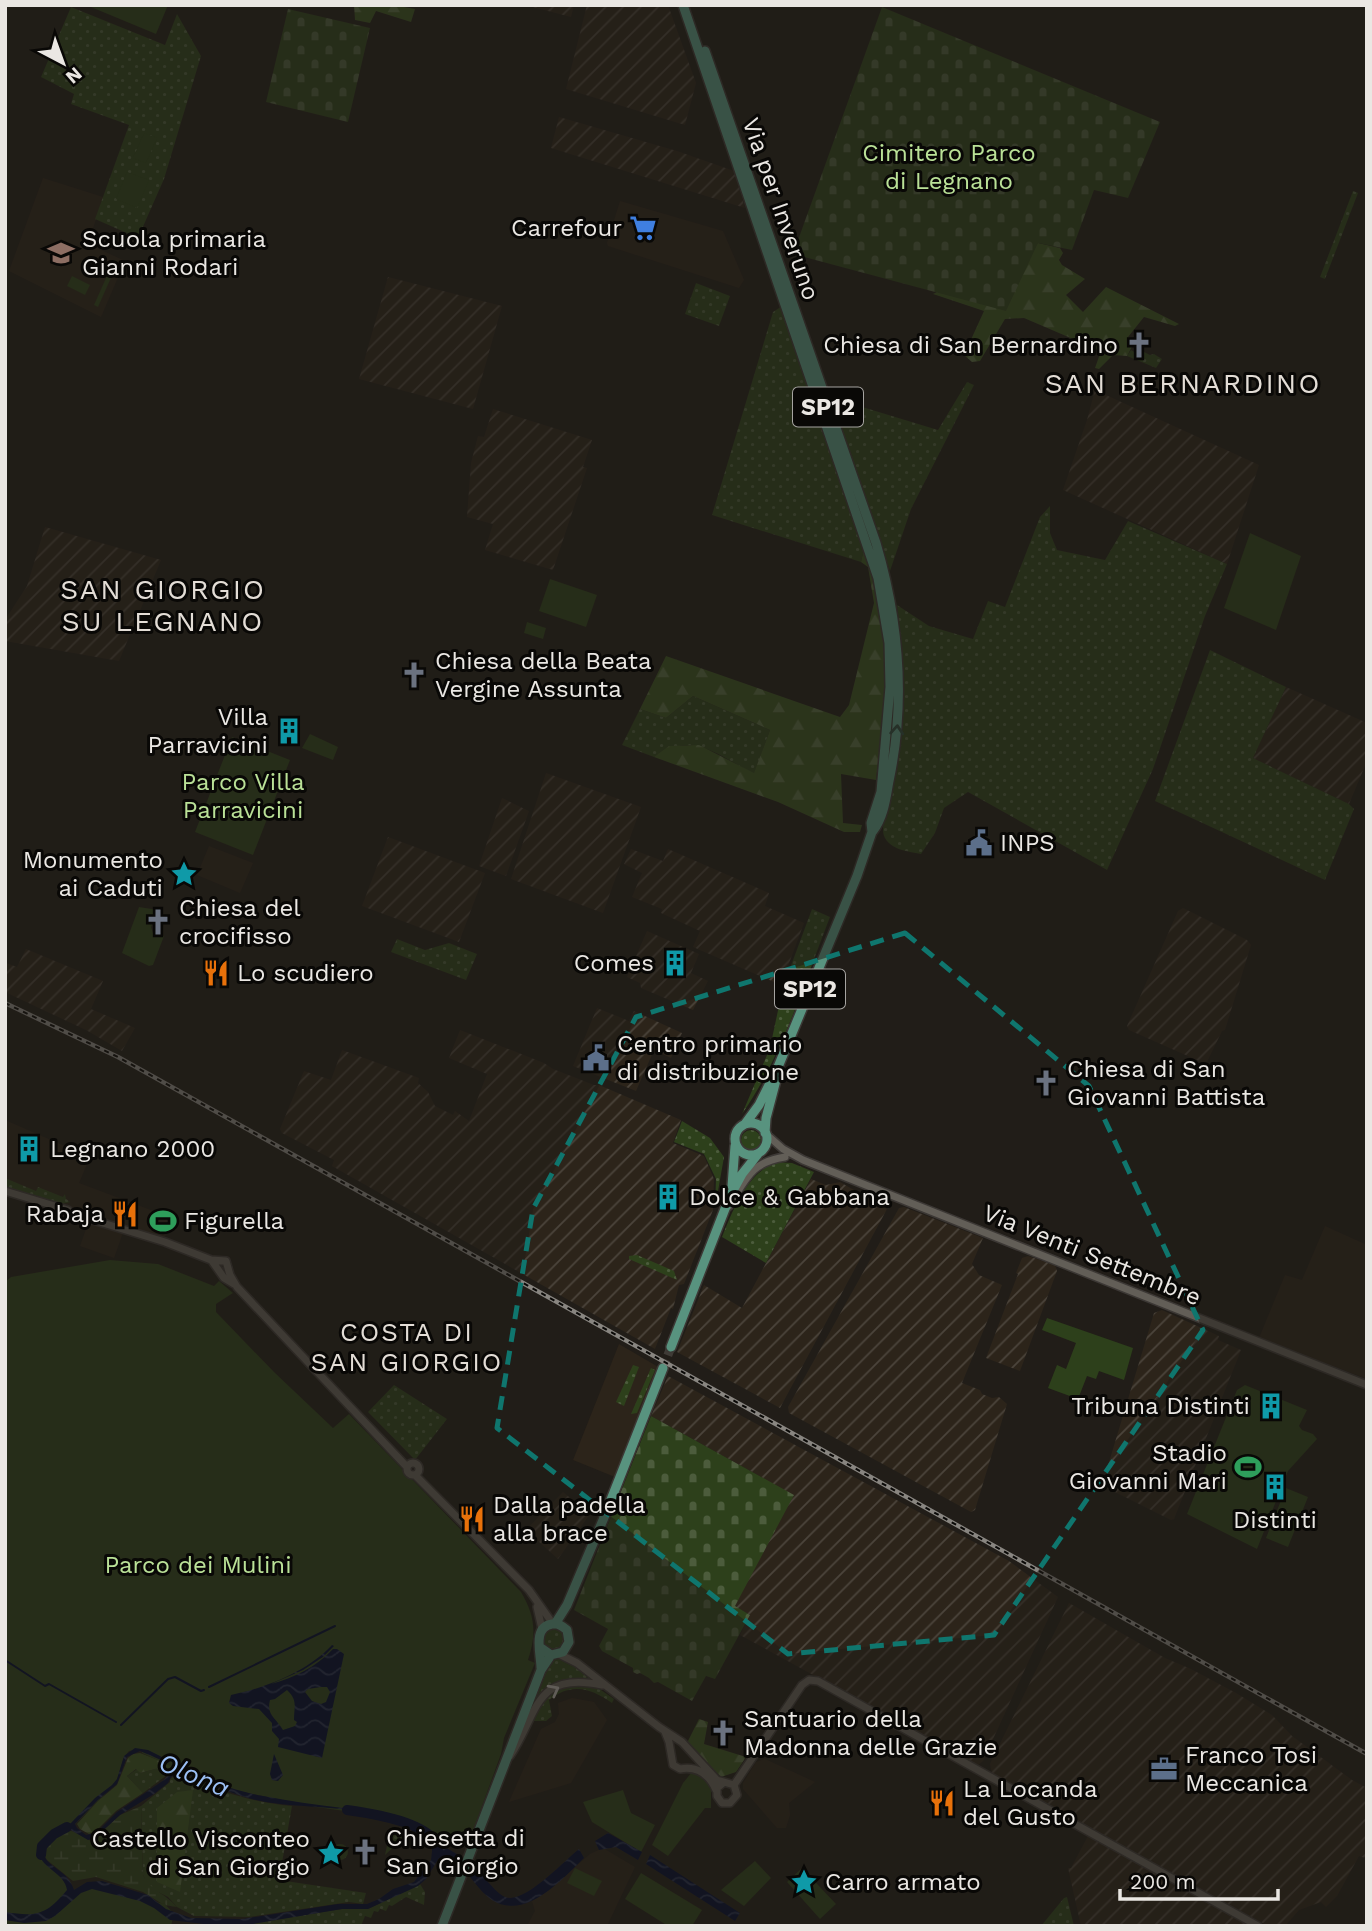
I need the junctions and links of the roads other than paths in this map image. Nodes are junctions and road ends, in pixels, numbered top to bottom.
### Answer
1 (683, 5) edge
2 (689, 5) edge
3 (872, 832) junction
4 (778, 1068) junction
5 (745, 1124) junction
6 (765, 1133) junction
7 (735, 1146) junction
8 (760, 1153) junction
9 (785, 1157) junction
10 (803, 1160) junction
11 (5, 1191) edge
12 (730, 1196) junction
13 (723, 1215) junction
14 (671, 1347) tunnel mouth
15 (663, 1368) tunnel mouth
16 (1367, 1385) edge
17 (535, 1599) junction
18 (557, 1625) junction
19 (542, 1629) junction
20 (569, 1642) junction
21 (541, 1648) junction
22 (555, 1654) junction
23 (541, 1670) junction
24 (587, 1672) junction
25 (604, 1685) junction
26 (665, 1731) junction
27 (690, 1751) junction
28 (671, 1756) junction
29 (504, 1765) junction
30 (688, 1767) junction
31 (723, 1783) junction
32 (734, 1784) junction
33 (716, 1791) junction
34 (442, 1926) edge
35 (1258, 1926) edge

1 - 3 main road, Via per Inveruno / SP12
3 -> 2 main road, Via per Inveruno / SP12
3 - 4 main road, Via per Inveruno / SP12
4 - 5 main road, Via per Inveruno / SP12
4 - 6 main road, Via per Inveruno / SP12
5 - 6 main road
5 - 7 main road
6 - 8 main road
6 - 10 street, Via Venti Settembre
7 - 8 main road
7 - 12 main road
8 - 9 street, Via Venti Settembre
8 - 12 main road
9 - 10 street, Via Venti Settembre
9 - 13 street
10 - 16 street, Via Venti Settembre
11 - 17 street
12 - 13 main road
13 - 14 main road
15 - 18 main road
17 - 18 street
17 - 19 street
18 - 19 main road
18 - 20 main road
19 - 21 main road
20 - 22 main road
20 - 24 street
21 - 22 main road
21 - 23 main road
22 - 23 main road
22 - 24 street
23 - 29 main road
24 - 25 street
25 - 26 street
29 -> 25 street
26 - 27 street
26 - 28 street
27 - 28 street
27 - 30 street
27 - 31 street
28 - 30 street
29 - 34 main road
30 - 33 street
31 - 32 street
31 - 33 street
32 - 33 street
32 - 35 street

